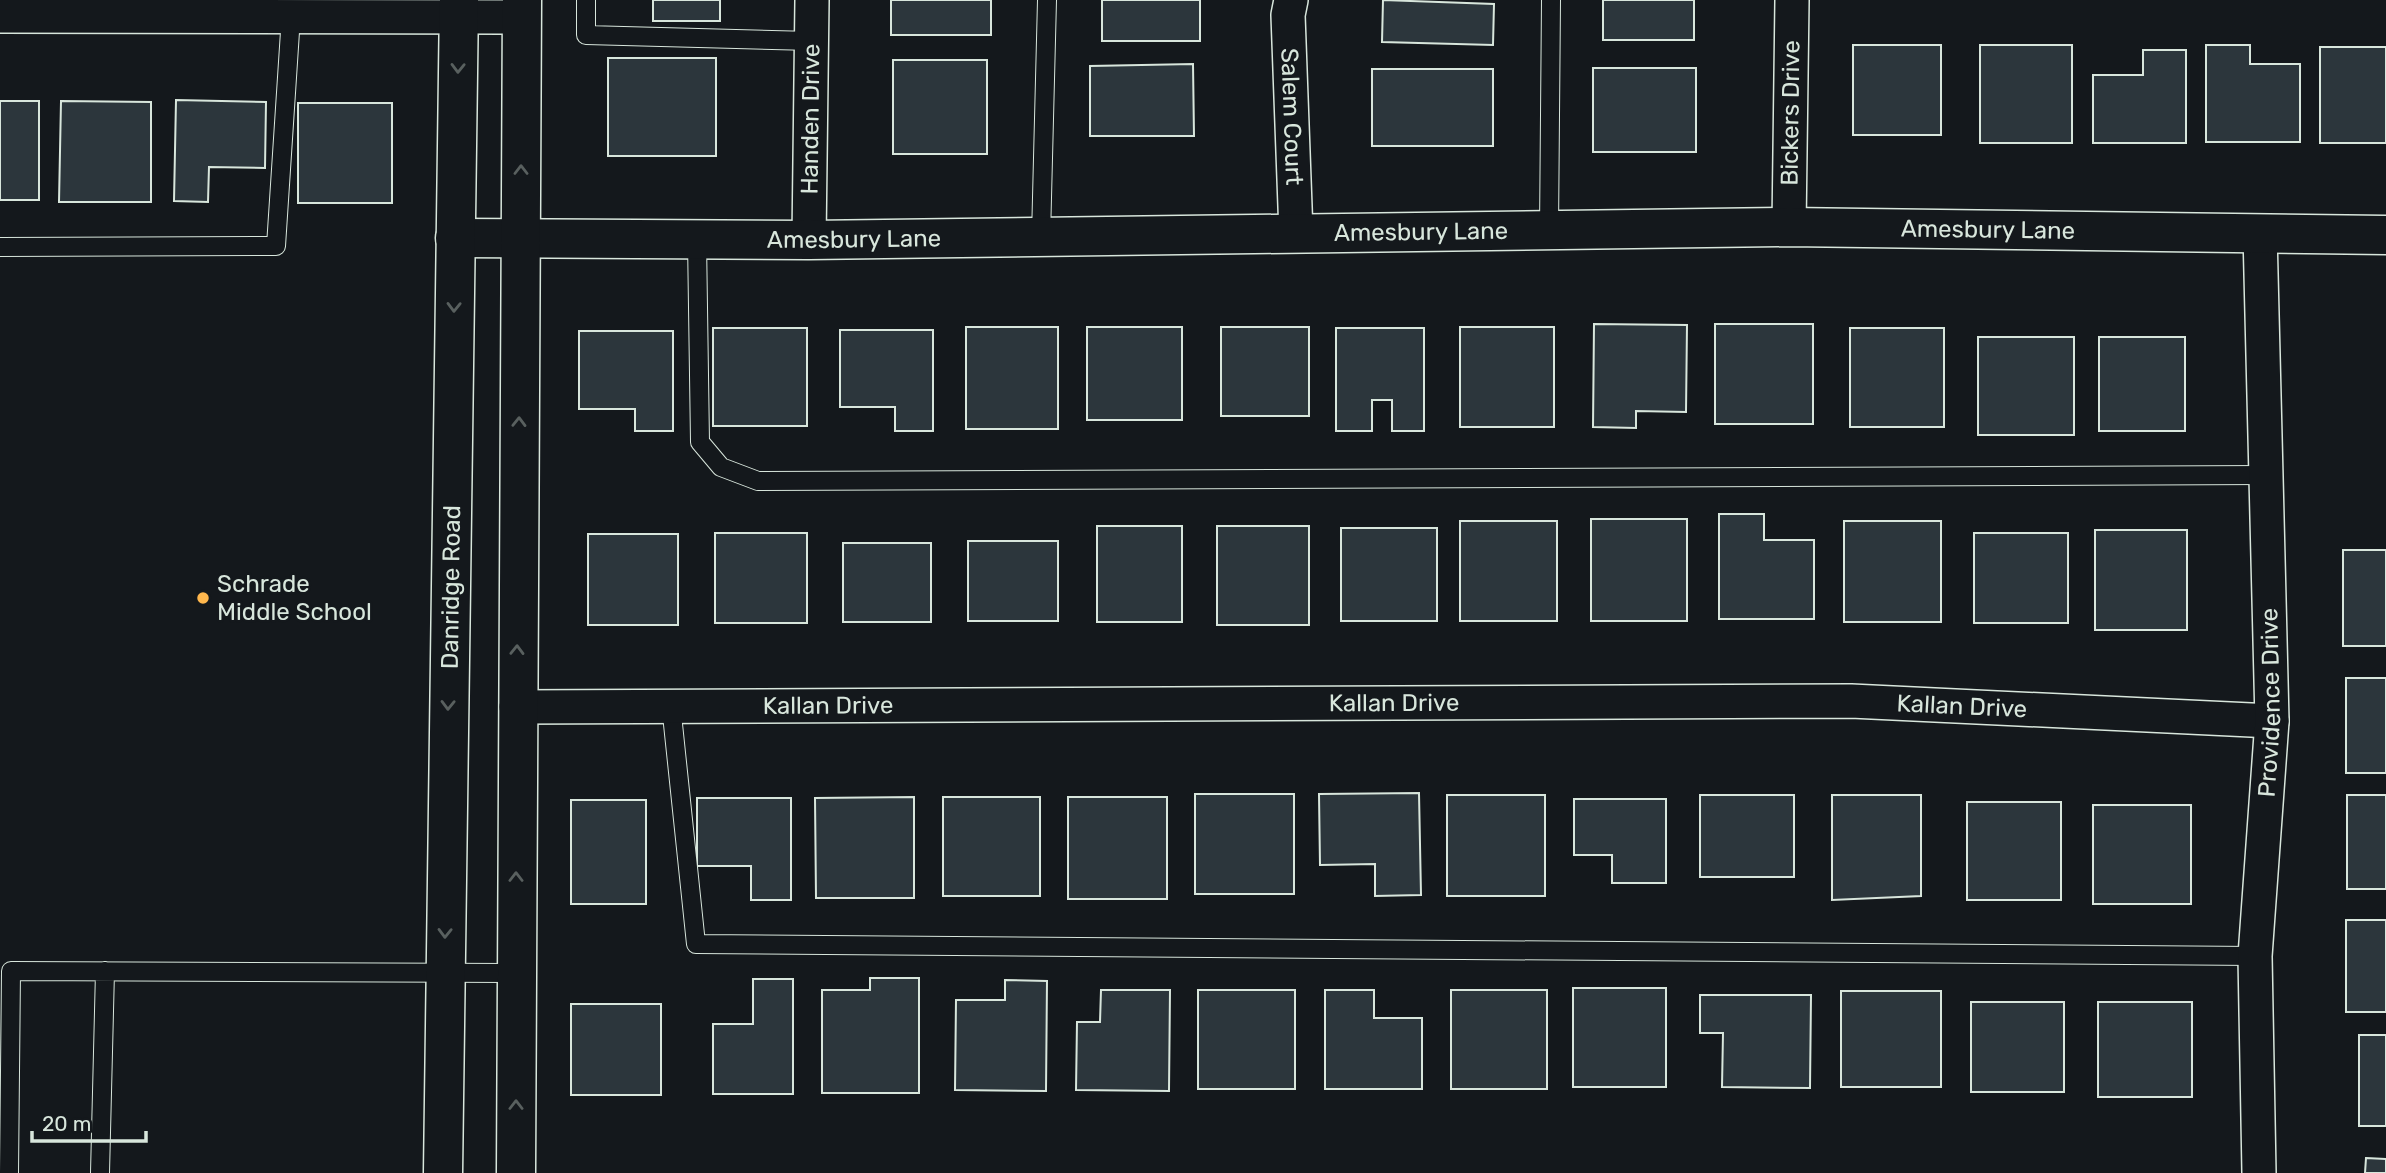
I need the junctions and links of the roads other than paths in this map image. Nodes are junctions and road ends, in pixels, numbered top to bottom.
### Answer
1 (586, 0) edge
2 (812, 0) edge
3 (1046, 0) edge
4 (1291, 0) edge
5 (1551, 0) edge
6 (1792, 0) edge
7 (112, 8) edge
8 (459, 8) edge
9 (522, 8) edge
10 (0, 16) edge
11 (291, 16) junction
12 (812, 41) junction
13 (1789, 227) junction
14 (1549, 230) junction
15 (2260, 233) junction
16 (1296, 234) junction
17 (2386, 235) edge
18 (1041, 237) junction
19 (455, 238) junction
20 (520, 238) junction
21 (697, 240) junction
22 (809, 240) junction
23 (0, 247) edge
24 (2266, 475) junction
25 (671, 705) junction
26 (516, 707) junction
27 (2272, 721) junction
28 (2255, 956) junction
29 (5, 971) edge
30 (105, 971) junction
31 (516, 973) junction
32 (445, 975) junction
33 (9, 1173) edge
34 (100, 1173) edge
35 (443, 1173) edge
36 (516, 1173) edge
37 (2259, 1173) edge

1 - 12 lane
2 - 12 street, Handen Drive
3 - 18 lane
4 - 16 street, Salem Court
5 - 14 lane
6 - 13 street, Bickers Drive
7 - 10 street
7 - 11 street
8 - 9 street
8 - 11 street
8 -> 19 street, Danridge Road
20 -> 9 street
11 - 23 lane
12 - 22 street, Handen Drive
13 - 14 street, Amesbury Lane
13 - 15 street, Amesbury Lane
14 - 16 street, Amesbury Lane
15 - 17 street, Amesbury Lane
15 - 24 street, Providence Drive
16 - 18 street, Amesbury Lane
18 - 22 street, Amesbury Lane
19 - 20 street, Amesbury Lane
19 -> 32 street, Danridge Road
20 - 21 street, Amesbury Lane
26 -> 20 street
21 - 22 street, Amesbury Lane
21 - 24 lane
24 - 27 street, Providence Drive
25 - 26 street, Kallan Drive
25 - 27 street, Kallan Drive
25 - 28 lane
31 -> 26 street
27 - 28 street, Providence Drive
28 - 37 street, Providence Drive
29 - 30 lane
29 - 33 lane
30 - 32 lane
30 - 34 lane
31 - 32 lane
36 -> 31 street
32 - 35 street, Danridge Road

